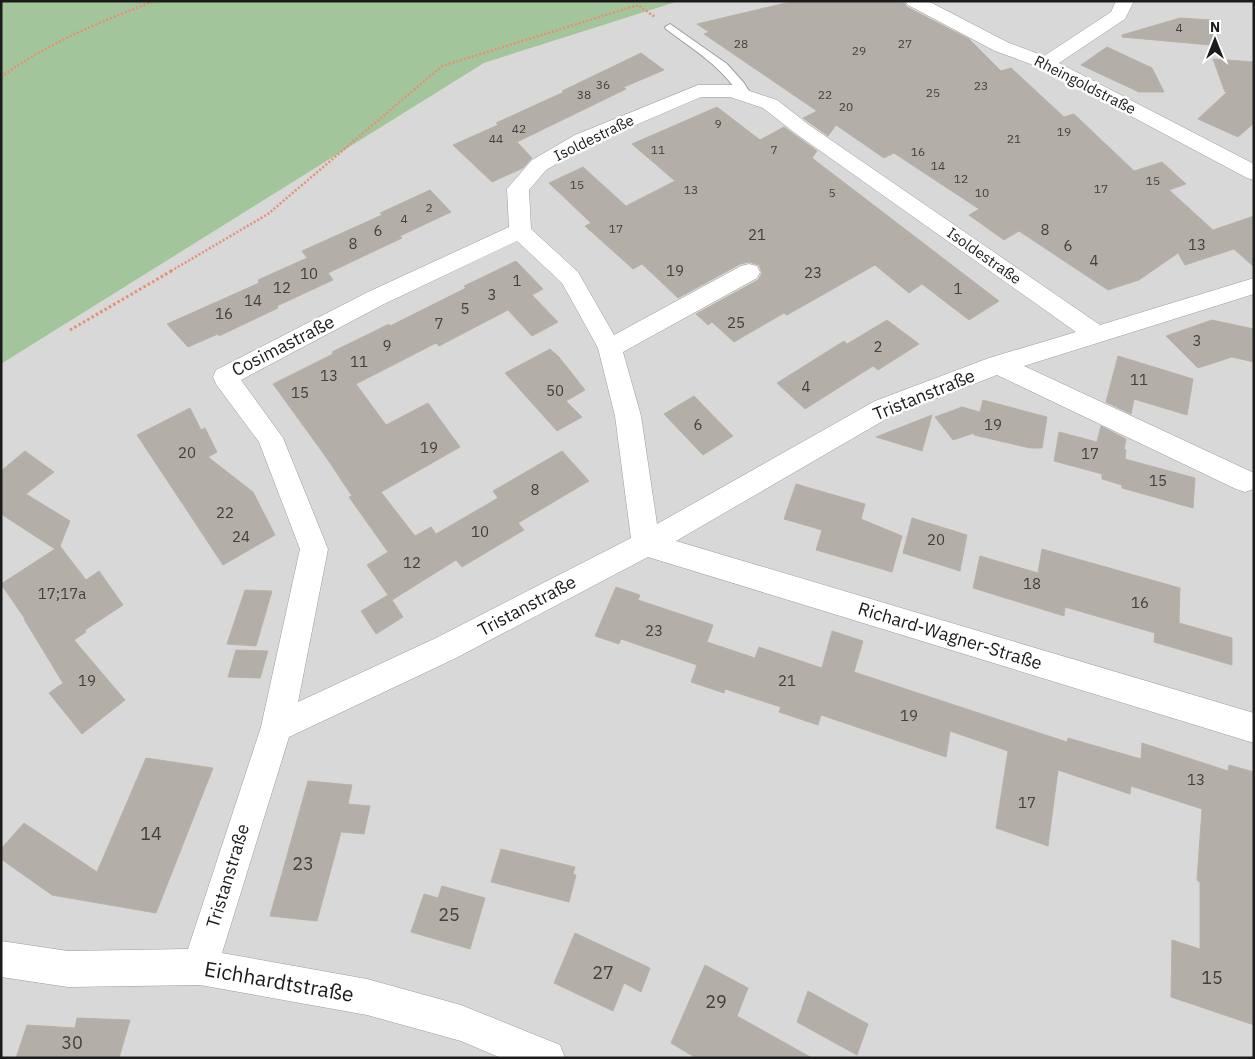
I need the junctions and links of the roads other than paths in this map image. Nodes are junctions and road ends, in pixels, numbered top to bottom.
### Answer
1 (914, 1) edge
2 (1125, 1) edge
3 (670, 27) road end
4 (1046, 63) junction
5 (746, 96) junction
6 (1254, 174) edge
7 (520, 231) junction
8 (749, 272) dead end
9 (1249, 293) edge
10 (1097, 335) junction
11 (610, 348) junction
12 (998, 365) junction
13 (1245, 480) dead end
14 (646, 544) junction
15 (277, 727) junction
16 (1254, 728) edge
17 (1, 959) edge
18 (200, 967) junction
19 (547, 1058) edge

1 - 4 street, Rheingoldstraße
2 - 4 street
3 - 5 lane
4 - 6 street, Rheingoldstraße
5 - 7 street, Isoldestraße
5 - 10 street, Isoldestraße
7 - 11 street
7 - 15 street, Cosimastraße
8 - 11 street
9 - 10 street, Tristanstraße
10 - 12 street, Tristanstraße
11 - 14 street
12 - 13 street, Tristanstraße
12 - 14 street, Tristanstraße
14 - 15 street, Tristanstraße
14 - 16 street, Richard-Wagner-Straße
15 - 18 street, Tristanstraße
17 - 18 street, Eichhardtstraße
18 - 19 street, Eichhardtstraße

